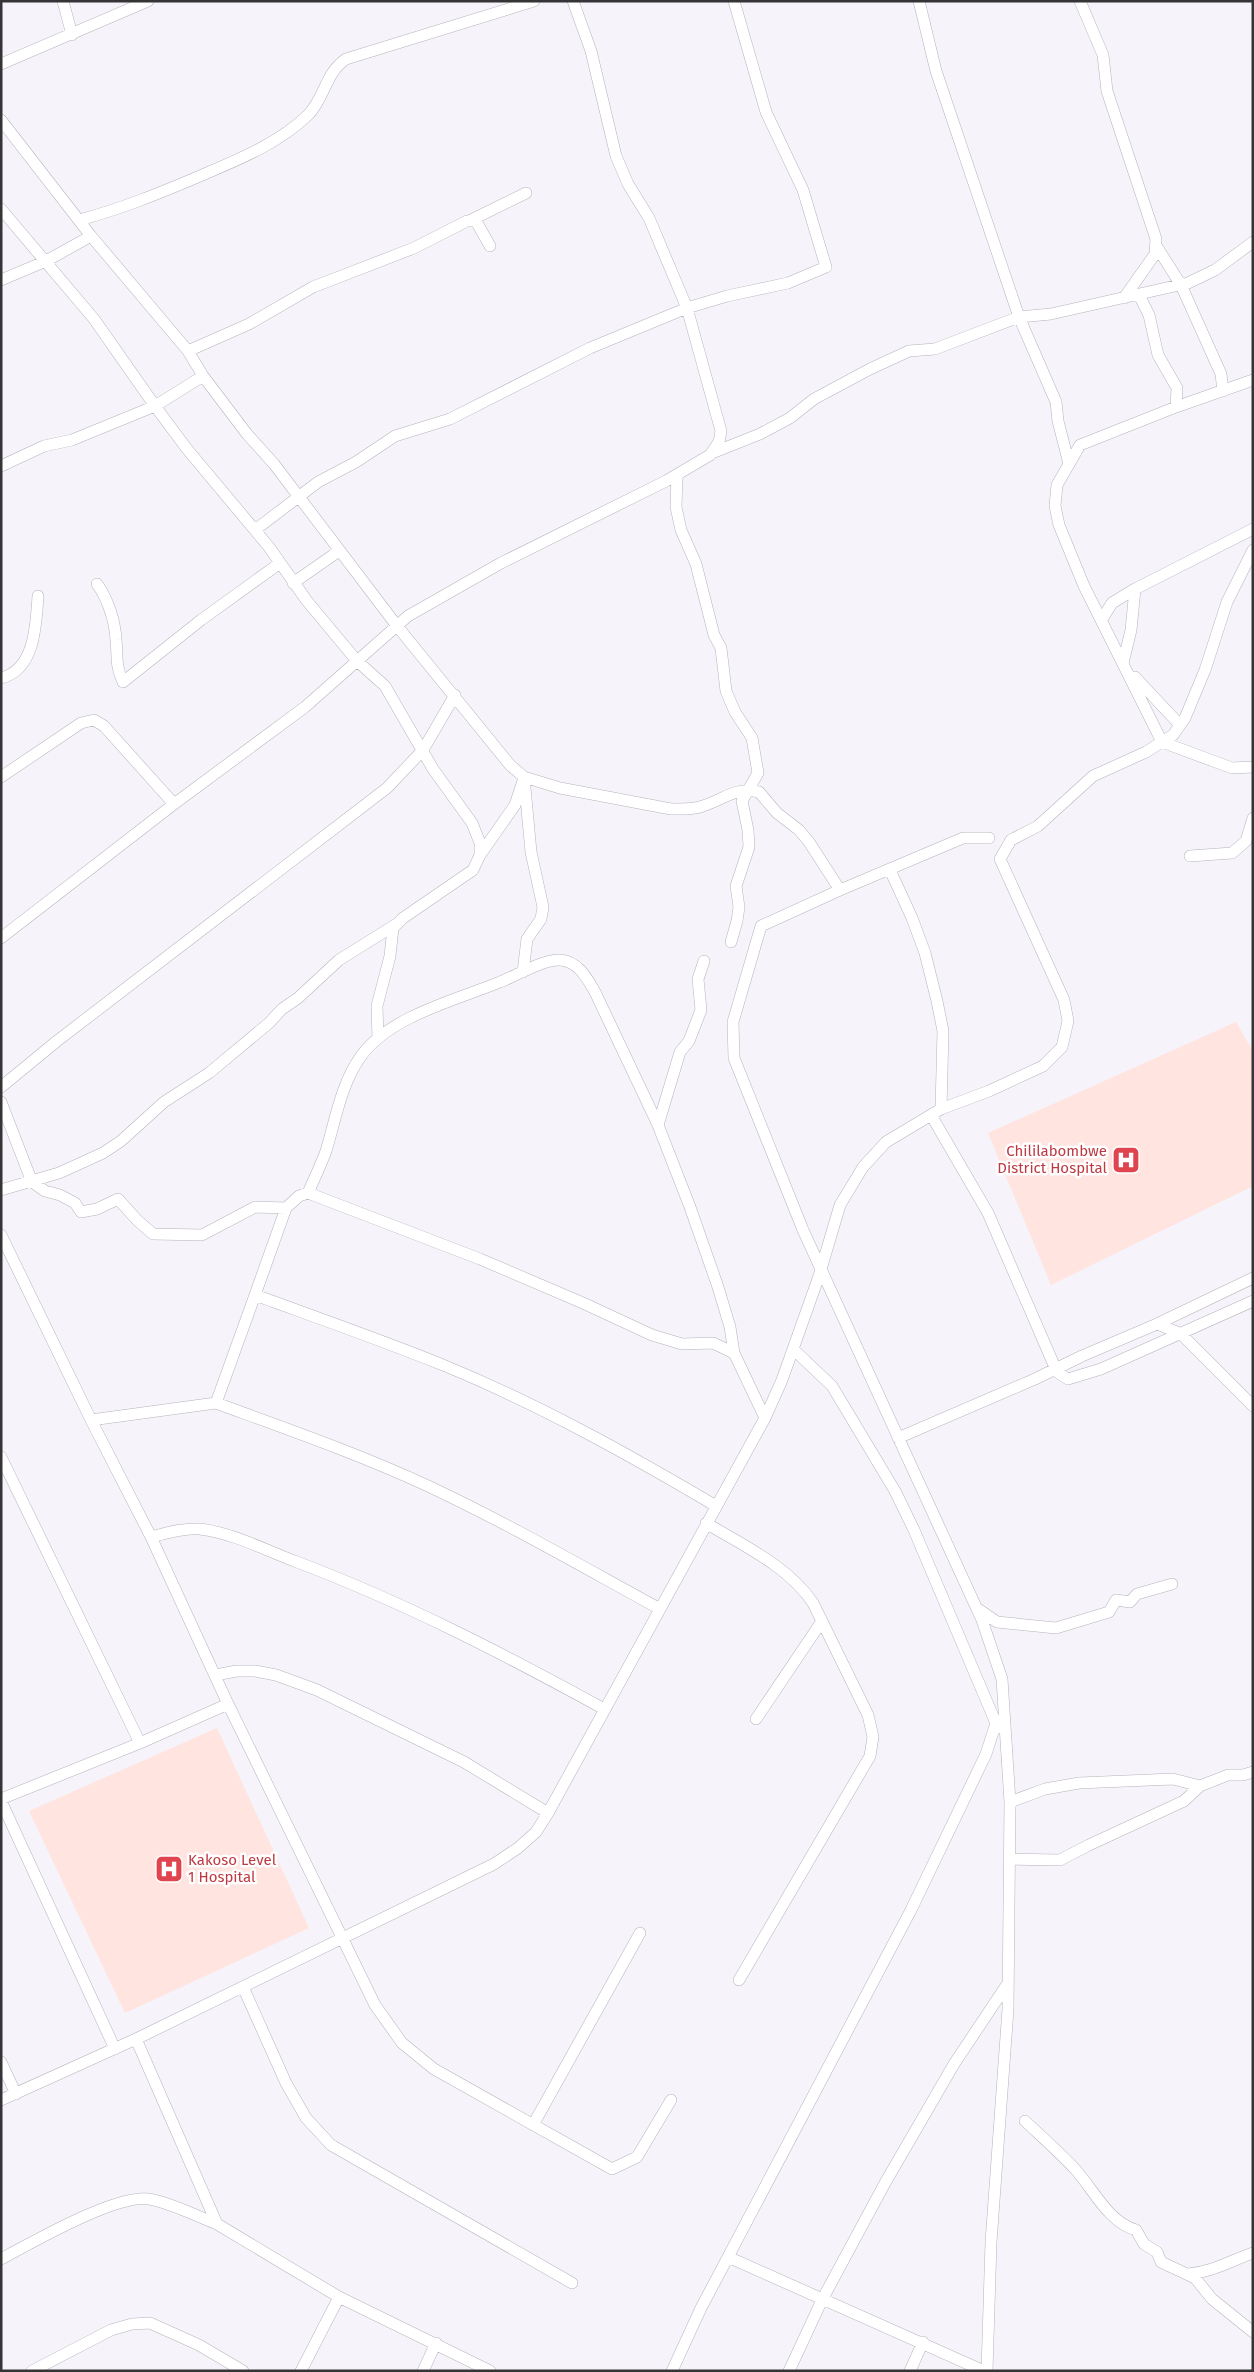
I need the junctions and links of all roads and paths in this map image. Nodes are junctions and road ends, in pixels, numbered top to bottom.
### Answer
1 (62, 1) edge
2 (148, 1) edge
3 (534, 1) edge
4 (573, 1) edge
5 (734, 1) edge
6 (919, 1) edge
7 (1080, 1) edge
8 (72, 35) junction
9 (1, 64) edge
10 (1, 120) edge
11 (526, 193) dead end
12 (1, 209) edge
13 (79, 220) junction
14 (471, 220) junction
15 (91, 236) junction
16 (1253, 242) edge
17 (490, 246) dead end
18 (1157, 247) junction
19 (46, 261) junction
20 (1, 280) edge
21 (1181, 285) junction
22 (1139, 295) junction
23 (1124, 298) junction
24 (687, 308) junction
25 (1019, 317) junction
26 (188, 351) junction
27 (202, 376) junction
28 (1253, 380) edge
29 (1223, 391) junction
30 (155, 406) junction
31 (1176, 407) junction
32 (712, 453) junction
33 (1069, 464) junction
34 (1, 466) edge
35 (677, 475) junction
36 (298, 496) junction
37 (1253, 529) edge
38 (255, 530) junction
39 (1253, 550) edge
40 (340, 551) junction
41 (280, 563) junction
42 (293, 583) junction
43 (97, 584) dead end
44 (1135, 588) junction
45 (38, 596) dead end
46 (1102, 620) junction
47 (397, 626) junction
48 (357, 661) junction
49 (1124, 665) junction
50 (1, 678) edge
51 (455, 695) junction
52 (1180, 725) junction
53 (1162, 742) junction
54 (423, 750) junction
55 (1253, 767) edge
56 (1, 777) edge
57 (524, 777) junction
58 (750, 790) junction
59 (174, 804) junction
60 (1253, 818) edge
61 (989, 838) dead end
62 (480, 855) junction
63 (1190, 856) dead end
64 (890, 870) junction
65 (840, 890) junction
66 (396, 924) junction
67 (1, 938) edge
68 (731, 942) dead end
69 (704, 961) dead end
70 (523, 972) junction
71 (378, 1038) junction
72 (1, 1087) edge
73 (1, 1102) edge
74 (936, 1112) junction
75 (658, 1125) junction
76 (32, 1182) junction
77 (1, 1190) edge
78 (308, 1192) junction
79 (286, 1208) junction
80 (1, 1235) edge
81 (821, 1270) junction
82 (1253, 1278) edge
83 (255, 1294) junction
84 (1253, 1302) edge
85 (1157, 1324) junction
86 (1180, 1334) junction
87 (793, 1349) junction
88 (734, 1353) junction
89 (1055, 1369) junction
90 (216, 1403) junction
91 (1253, 1406) edge
92 (765, 1418) junction
93 (90, 1420) junction
94 (898, 1438) junction
95 (1, 1457) edge
96 (716, 1506) junction
97 (706, 1523) junction
98 (151, 1537) junction
99 (1172, 1584) dead end
100 (976, 1608) junction
101 (660, 1609) junction
102 (822, 1622) junction
103 (215, 1675) junction
104 (228, 1704) junction
105 (604, 1709) junction
106 (756, 1719) dead end
107 (996, 1722) junction
108 (140, 1743) junction
109 (1006, 1749) junction
110 (1253, 1772) edge
111 (1200, 1786) junction
112 (1, 1800) edge
113 (1010, 1802) junction
114 (548, 1813) junction
115 (1009, 1859) junction
116 (640, 1933) dead end
117 (342, 1938) junction
118 (739, 1980) dead end
119 (1008, 1983) junction
120 (243, 1987) junction
121 (136, 2039) junction
122 (115, 2049) junction
123 (1, 2062) edge
124 (16, 2094) junction
125 (1, 2100) edge
126 (672, 2100) dead end
127 (1025, 2121) dead end
128 (533, 2125) junction
129 (217, 2224) junction
130 (1253, 2253) edge
131 (728, 2257) junction
132 (1, 2259) edge
133 (1188, 2274) junction
134 (572, 2283) dead end
135 (339, 2297) junction
136 (822, 2300) junction
137 (1253, 2332) edge
138 (923, 2342) junction
139 (436, 2344) junction
140 (32, 2371) edge
141 (243, 2371) edge
142 (301, 2371) edge
143 (423, 2371) edge
144 (490, 2371) edge
145 (672, 2371) edge
146 (789, 2371) edge
147 (910, 2371) edge
148 (986, 2371) edge

1 - 8 street
2 - 8 street
3 - 13 street
4 - 24 street
5 - 24 street
6 - 25 street
7 - 18 street
8 - 9 street
10 - 13 street
11 - 14 street
12 - 19 street
13 - 15 street
14 - 17 street
14 - 26 street
15 - 19 street
15 - 26 street
16 - 21 street
18 - 21 street
18 - 23 street
19 - 20 street
19 - 30 street
21 - 22 street
21 - 29 street
22 - 23 street
22 - 31 street
23 - 25 street
24 - 32 street
24 - 36 street
25 - 32 street
25 - 33 street
26 - 27 street
27 - 30 street
27 - 36 street
28 - 29 street
29 - 31 street
30 - 34 street
30 - 38 street
31 - 33 street
32 - 35 street
33 - 46 street
35 - 47 street
35 - 58 street
36 - 38 street
36 - 40 street
37 - 44 street
38 - 41 street
39 - 52 street
40 - 42 street
40 - 47 street
41 - 42 street
41 - 43 street
42 - 48 street
44 - 46 street
44 - 49 street
45 - 50 street
46 - 49 street
47 - 48 street
47 - 51 street
48 - 54 street
48 - 59 street
49 - 52 street
49 - 53 street
51 - 54 street
51 - 57 street
52 - 53 street
53 - 55 street
53 - 74 street
54 - 62 street
54 - 72 street
56 - 59 street
57 - 58 street
57 - 62 street
57 - 70 street
58 - 65 street
58 - 68 street
59 - 67 street
60 - 63 street
61 - 64 street
62 - 66 street
64 - 65 street
64 - 74 street
65 - 81 street
66 - 71 street
66 - 76 street
69 - 75 street
70 - 71 street
70 - 75 street
71 - 78 street
73 - 76 street
74 - 81 street
74 - 89 street
75 - 88 street
76 - 77 street
76 - 79 street
78 - 79 street
78 - 88 street
79 - 83 street
80 - 93 street
81 - 87 street
81 - 94 street
82 - 85 street
83 - 90 street
83 - 96 street
84 - 86 street
85 - 86 street
85 - 89 street
86 - 89 street
86 - 91 street
87 - 92 street
87 - 107 street
88 - 92 street
89 - 94 street
90 - 93 street
90 - 101 street
92 - 96 street
93 - 98 street
94 - 100 street
95 - 108 street
96 - 97 street
97 - 101 street
97 - 102 street
98 - 103 street
98 - 105 street
99 - 100 street
100 - 109 street
101 - 105 street
102 - 106 street
102 - 118 street
103 - 104 street
103 - 114 street
104 - 108 street
104 - 117 street
105 - 114 street
107 - 109 street
107 - 131 street
108 - 112 street
109 - 113 street
110 - 111 street
111 - 113 street
111 - 115 street
112 - 122 street
113 - 115 street
114 - 117 street
115 - 119 street
116 - 128 street
117 - 120 street
117 - 128 street
119 - 136 street
119 - 148 street
120 - 121 street
120 - 134 street
121 - 122 street
121 - 129 street
122 - 124 street
123 - 124 street
124 - 125 street
126 - 128 street
127 - 133 street
129 - 132 street
129 - 135 street
130 - 133 street
131 - 136 street
131 - 145 street
133 - 137 street
135 - 139 street
135 - 142 street
136 - 138 street
136 - 146 street
138 - 147 street
138 - 148 street
139 - 143 street
139 - 144 street
140 - 141 street

